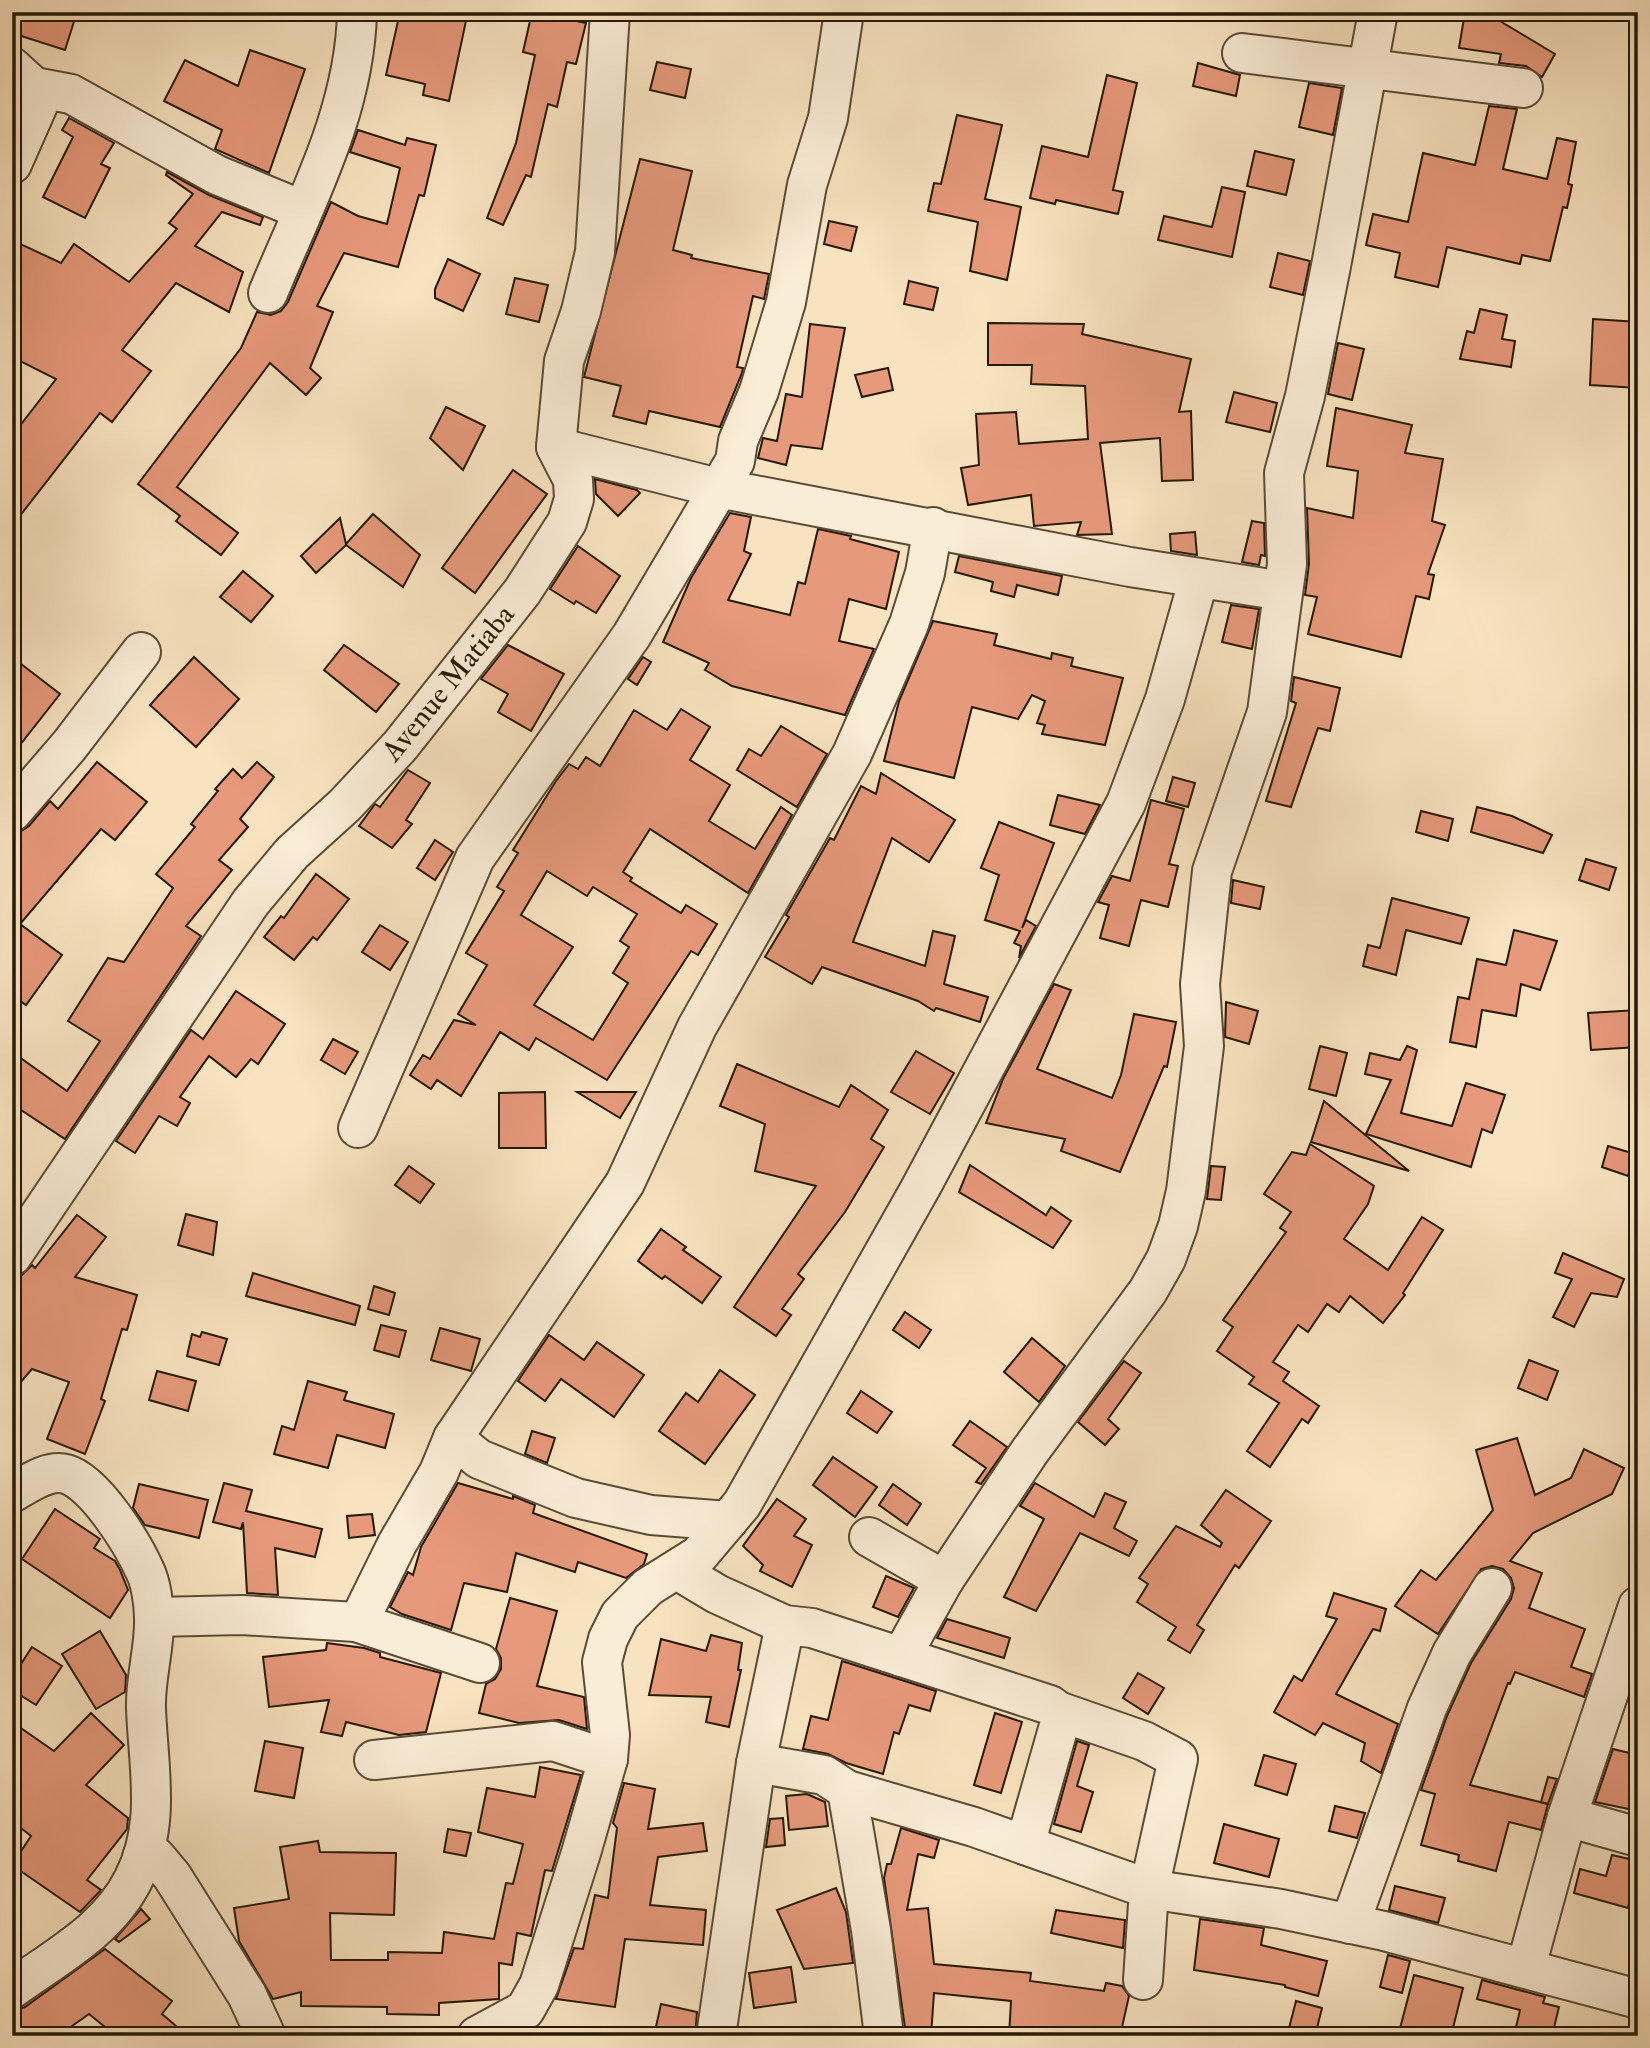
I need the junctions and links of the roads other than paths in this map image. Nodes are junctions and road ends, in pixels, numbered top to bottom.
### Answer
1 (357, 12) edge
2 (610, 12) edge
3 (844, 12) edge
4 (1378, 12) edge
5 (1242, 53) dead end
6 (1370, 68) junction
7 (23, 77) edge
8 (1524, 88) dead end
9 (12, 164) edge
10 (302, 209) junction
11 (268, 293) dead end
12 (556, 447) junction
13 (718, 488) junction
14 (933, 527) junction
15 (1199, 578) junction
16 (1283, 591) junction
17 (141, 652) dead end
18 (12, 812) edge
19 (358, 1128) dead end
20 (12, 1256) edge
21 (453, 1438) junction
22 (12, 1493) edge
23 (728, 1521) junction
24 (869, 1537) dead end
25 (677, 1570) junction
26 (944, 1580) junction
27 (1492, 1588) dead end
28 (1638, 1606) edge
29 (155, 1617) junction
30 (356, 1622) junction
31 (785, 1625) junction
32 (901, 1657) junction
33 (480, 1663) dead end
34 (1059, 1711) junction
35 (608, 1759) junction
36 (374, 1760) dead end
37 (756, 1763) junction
38 (847, 1790) junction
39 (1567, 1817) junction
40 (1638, 1837) edge
41 (1025, 1844) junction
42 (144, 1855) junction
43 (1149, 1889) junction
44 (1350, 1924) junction
45 (1526, 1967) junction
46 (1143, 1980) dead end
47 (12, 1989) edge
48 (1638, 1999) edge
49 (267, 2036) edge
50 (477, 2036) edge
51 (716, 2036) edge
52 (884, 2036) edge

1 - 10 street
2 - 12 street
3 - 13 street
4 - 6 street
5 - 6 street
6 - 8 street
6 - 16 street
7 - 9 street
7 - 10 street
10 - 11 street
12 - 13 street
12 - 20 street, Avenue Matiaba
13 - 14 street
13 - 19 street
14 - 15 street
14 - 21 street
15 - 16 street
15 - 23 street
16 - 26 street
17 - 18 street
21 - 23 street
21 - 30 street
22 - 29 street
23 - 25 street
24 - 26 street
25 - 31 street
25 - 35 street
26 - 32 street
27 - 44 street
28 - 39 street
29 - 30 street
29 - 42 street
30 - 33 street
31 - 32 street
31 - 37 street
32 - 34 street
34 - 41 street
34 - 43 street
35 - 36 street
35 - 50 street
37 - 38 street
37 - 51 street
38 - 41 street
38 - 52 street
39 - 40 street
39 - 45 street
41 - 43 street
42 - 47 street
42 - 49 street
43 - 44 street
43 - 46 street
44 - 45 street
45 - 48 street

